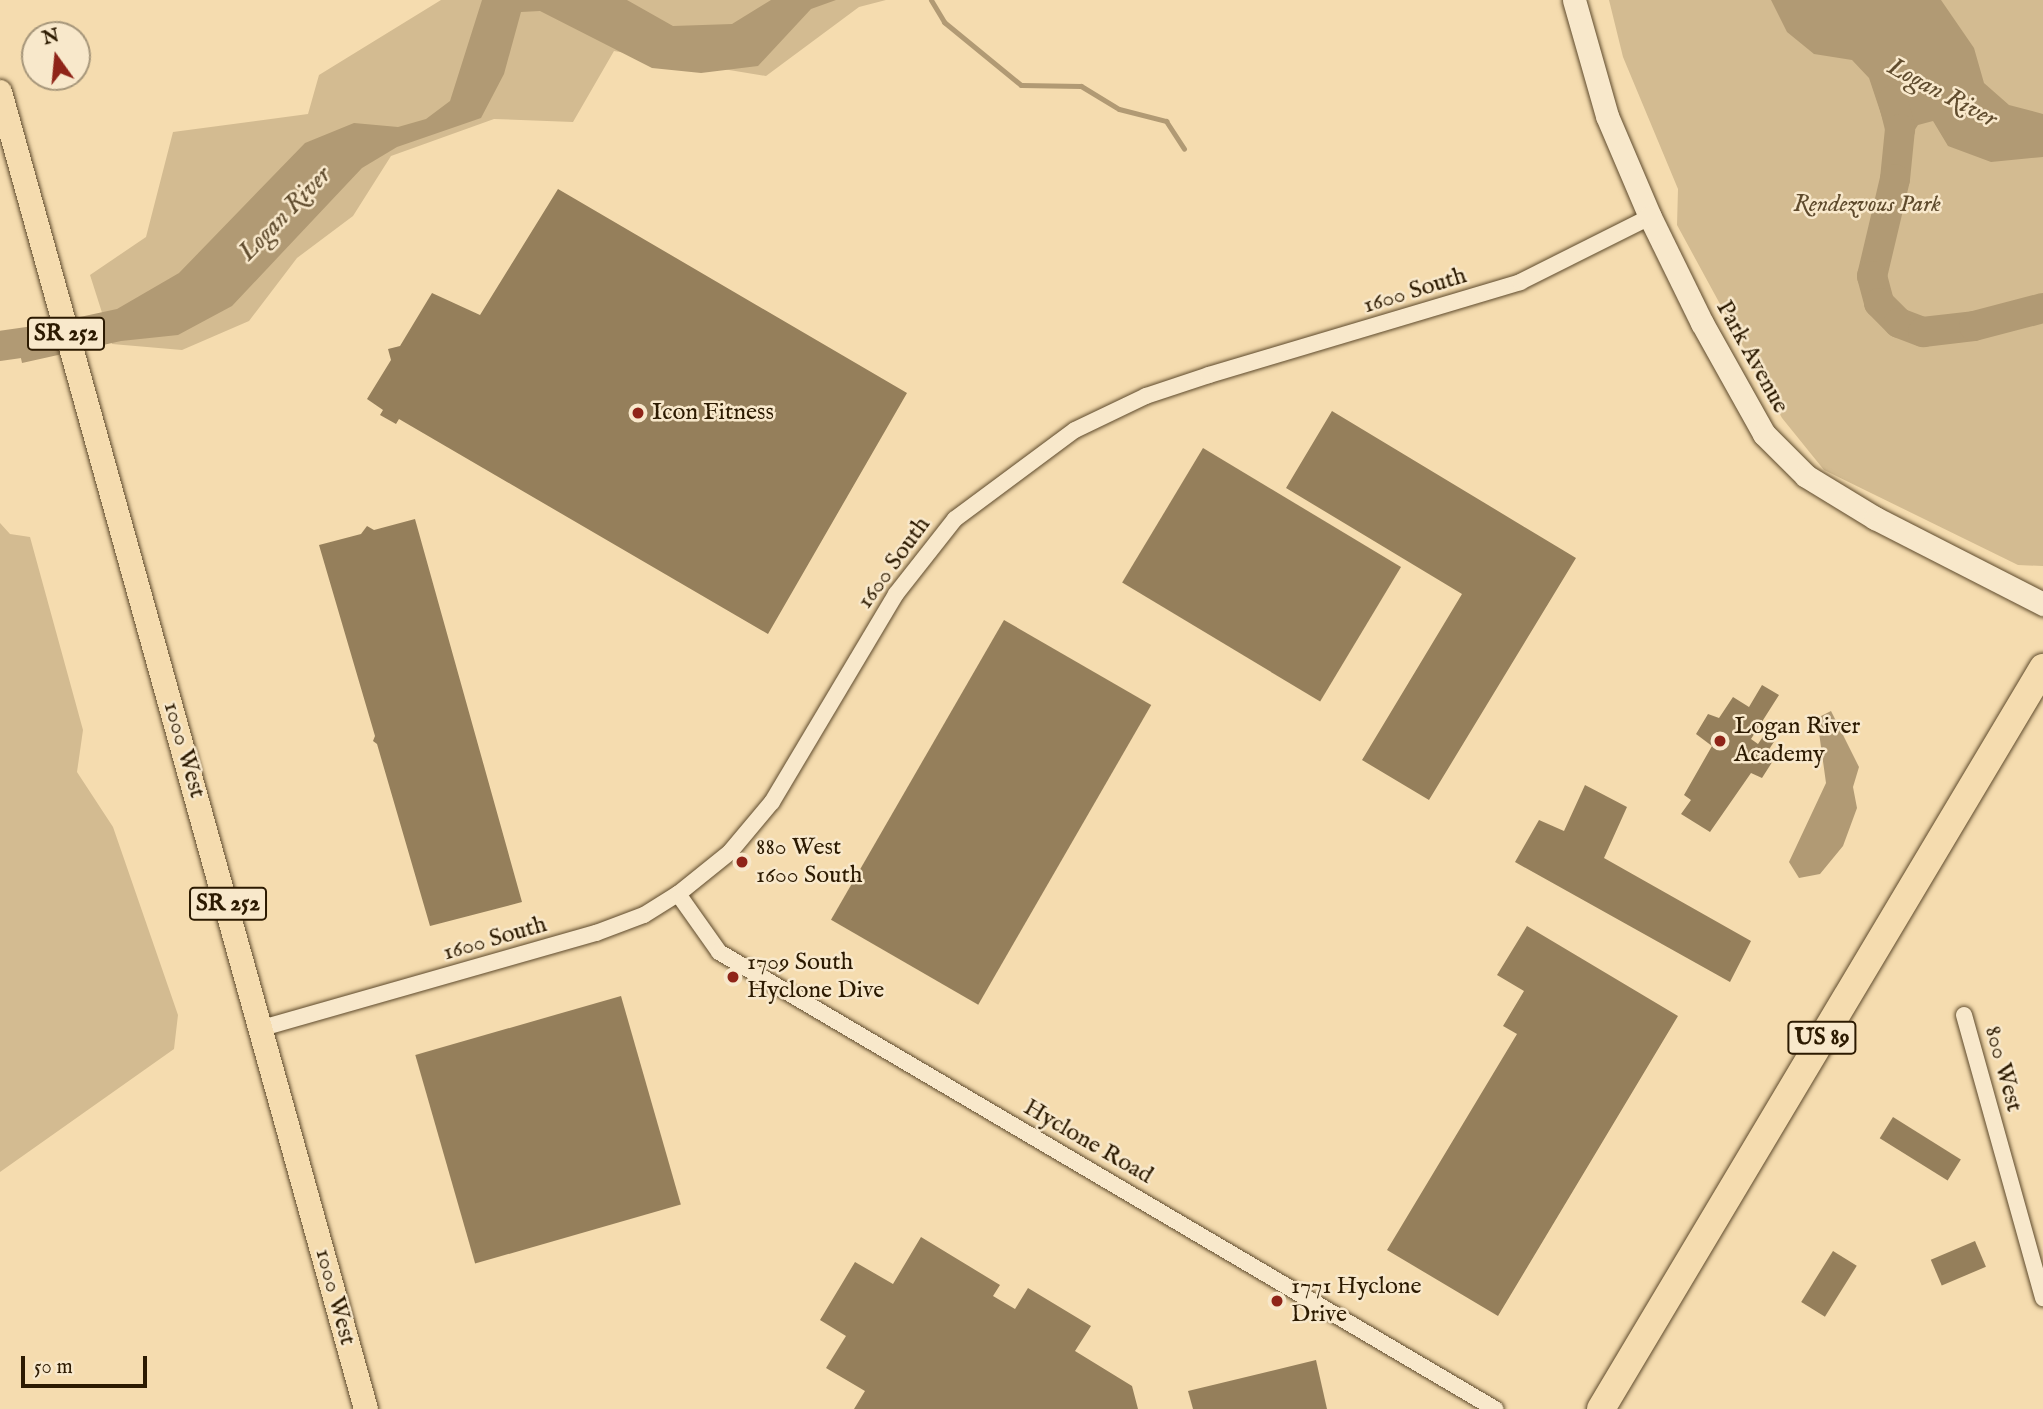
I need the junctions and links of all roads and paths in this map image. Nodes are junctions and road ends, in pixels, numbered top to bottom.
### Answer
1 (1574, 0) edge
2 (0, 92) edge
3 (1650, 217) junction
4 (2043, 604) edge
5 (2043, 668) edge
6 (678, 894) junction
7 (1964, 1015) dead end
8 (262, 1028) junction
9 (2043, 1298) edge
10 (366, 1409) edge
11 (1495, 1409) edge
12 (1601, 1409) edge

1 - 3 street, Park Avenue
2 - 8 main road, 1000 West / SR 252
3 - 4 street, Park Avenue
3 - 6 street, 1600 South
5 - 12 highway, US 89
6 - 8 street, 1600 South
6 - 11 street, Hyclone Road
7 - 9 street, 800 West
8 - 10 main road, 1000 West / SR 252

